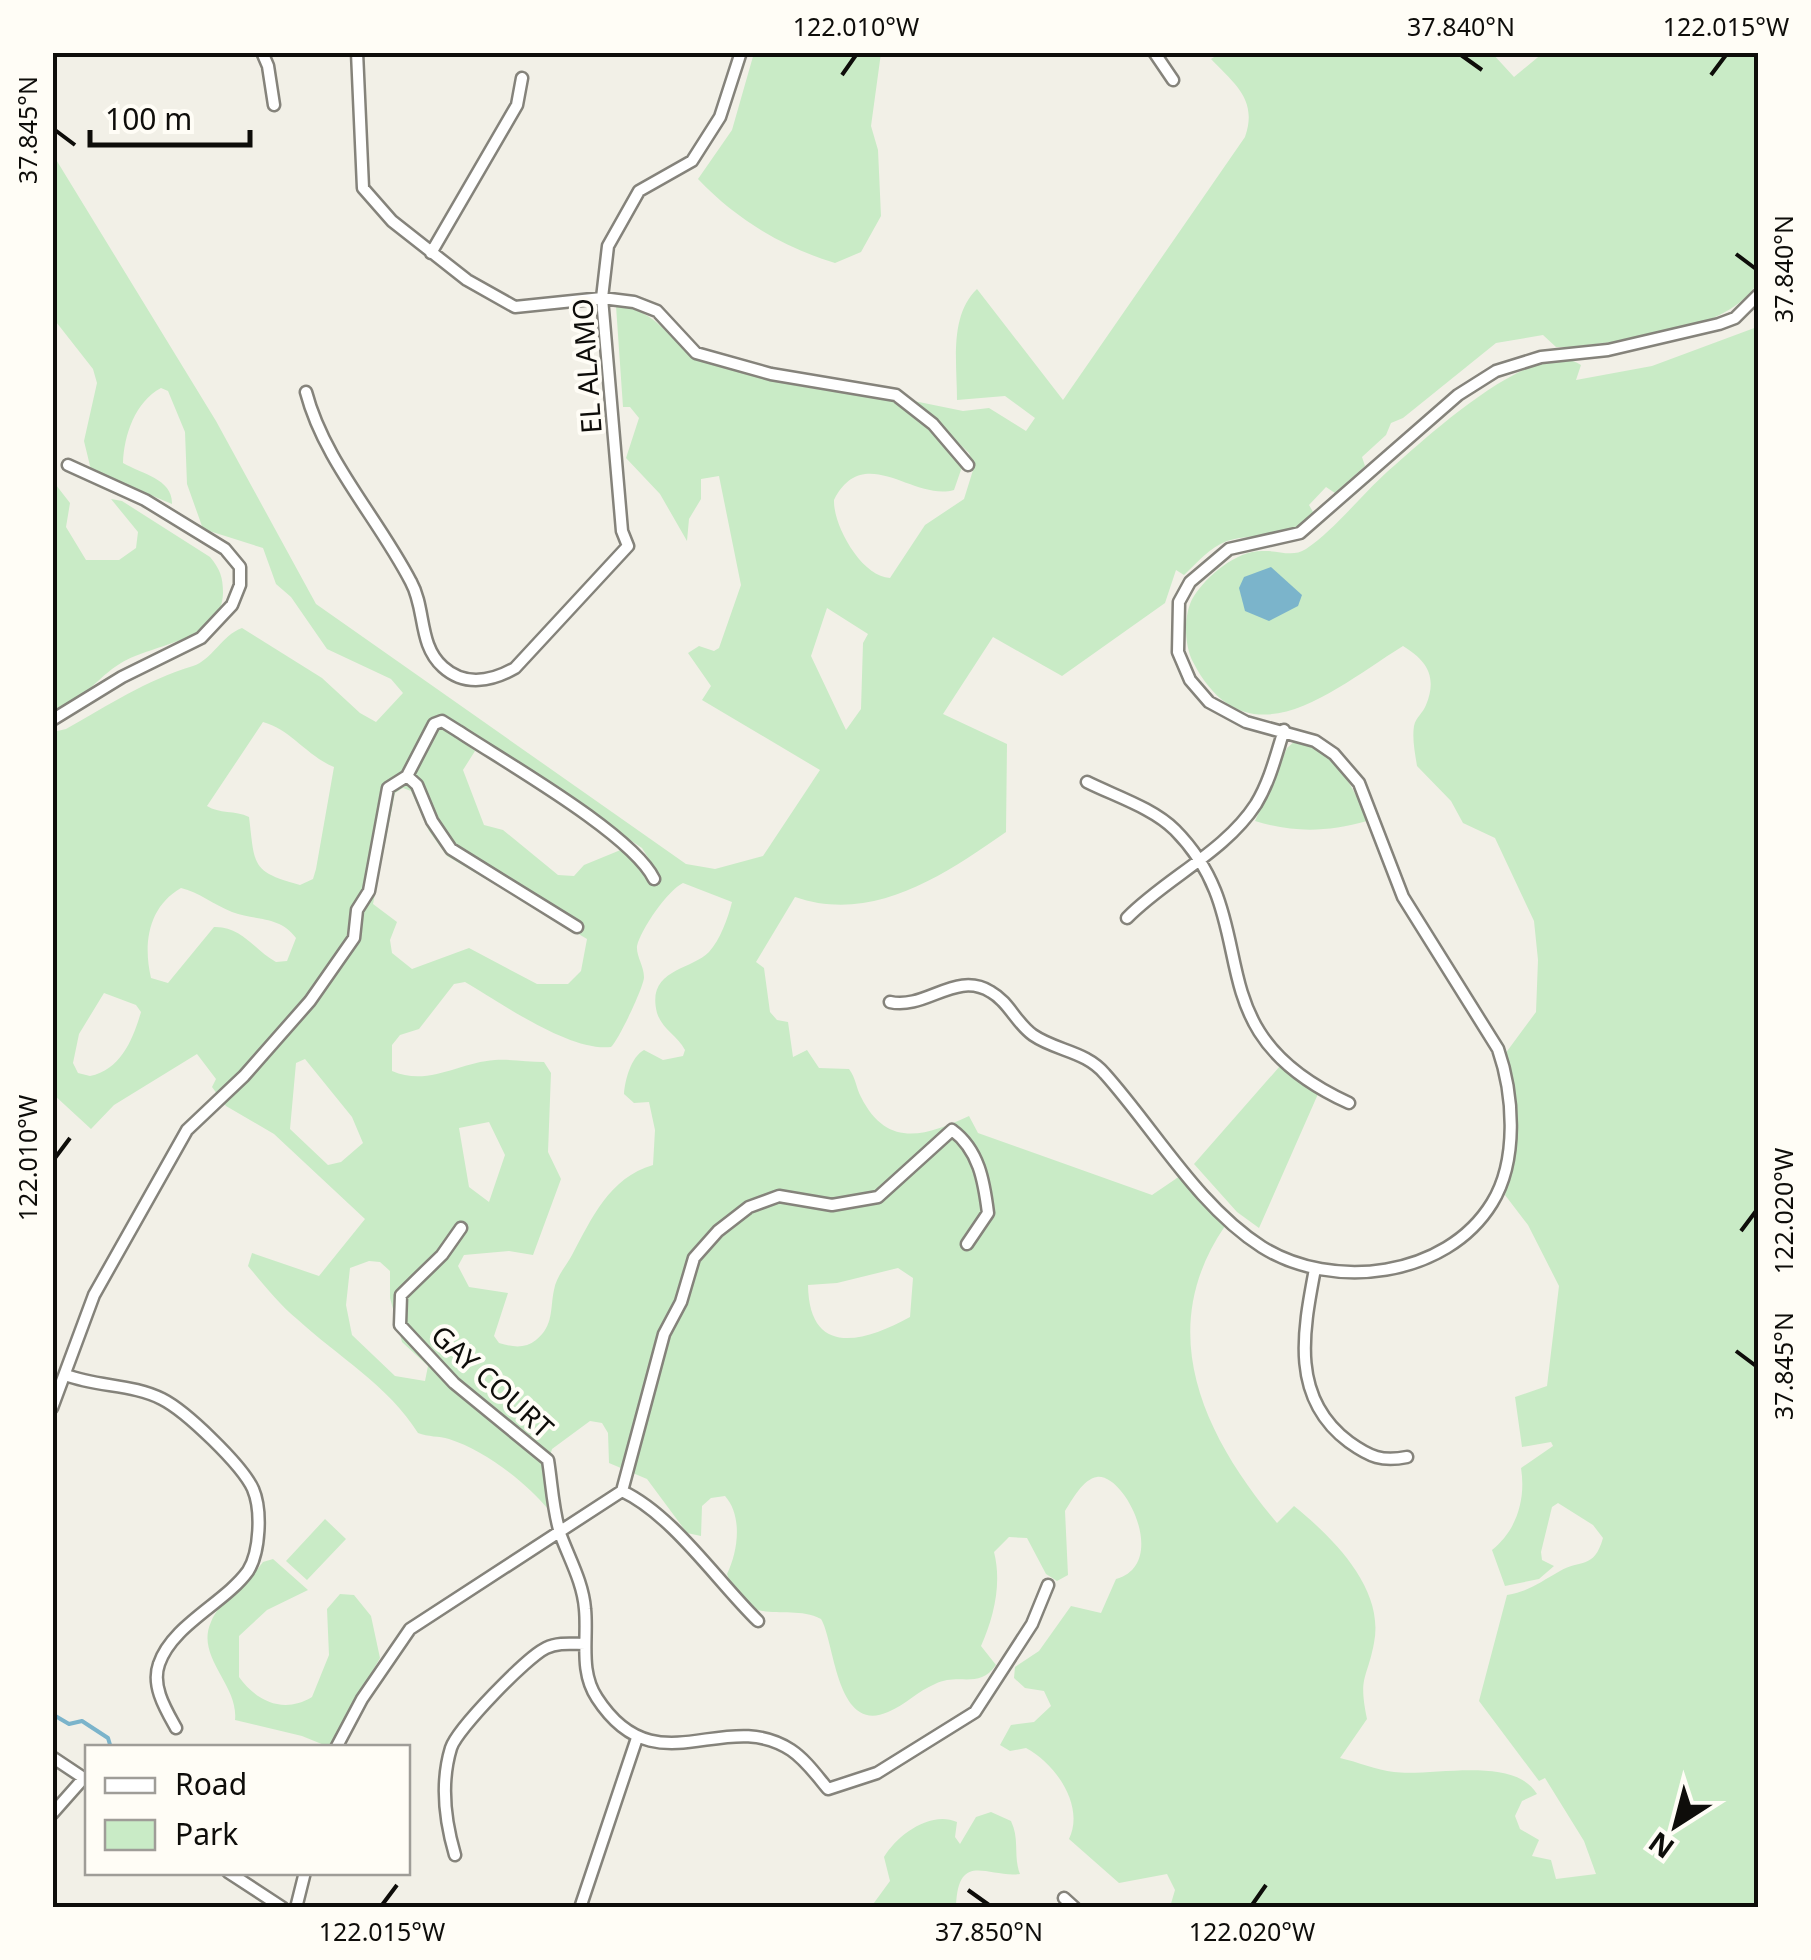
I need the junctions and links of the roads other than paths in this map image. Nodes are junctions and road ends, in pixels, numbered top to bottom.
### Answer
1 (262, 52) edge
2 (357, 52) edge
3 (741, 52) edge
4 (1154, 52) edge
5 (522, 78) dead end
6 (1173, 80) dead end
7 (274, 105) dead end
8 (432, 252) junction
9 (1758, 295) edge
10 (602, 298) junction
11 (306, 392) dead end
12 (68, 465) dead end
13 (968, 466) dead end
14 (52, 720) edge
15 (1284, 730) junction
16 (407, 776) junction
17 (1087, 782) dead end
18 (1198, 860) junction
19 (654, 879) dead end
20 (1126, 918) dead end
21 (577, 927) dead end
22 (890, 1002) dead end
23 (1349, 1103) dead end
24 (461, 1228) dead end
25 (967, 1244) dead end
26 (1315, 1269) junction
27 (66, 1376) junction
28 (52, 1408) edge
29 (1407, 1457) dead end
30 (622, 1491) junction
31 (560, 1533) junction
32 (1048, 1585) dead end
33 (758, 1621) dead end
34 (585, 1644) junction
35 (176, 1728) dead end
36 (636, 1738) junction
37 (338, 1745) edge
38 (52, 1757) edge
39 (85, 1780) edge
40 (52, 1814) edge
41 (456, 1855) dead end
42 (233, 1875) edge
43 (304, 1875) edge
44 (1064, 1898) dead end
45 (283, 1908) edge
46 (296, 1908) edge
47 (580, 1908) edge
48 (1075, 1908) edge

1 - 7 street
2 - 8 street
3 - 10 street, EL ALAMO
4 - 6 street
5 - 8 street
8 - 10 street
9 - 15 street
10 - 11 street, EL ALAMO
10 - 13 street
12 - 14 street
15 - 18 street
15 - 26 street
16 - 19 street
16 - 21 street
16 - 27 street
17 - 18 street
18 - 20 street
18 - 23 street
22 - 26 street
24 - 31 street, GAY COURT
25 - 30 street
26 - 29 street
27 - 28 street
27 - 35 street
30 - 31 street
30 - 33 street
31 - 34 street, GAY COURT
31 - 37 street
32 - 36 street
34 - 36 street, GAY COURT
34 - 41 street
36 - 47 street
38 - 39 street
39 - 40 street
42 - 45 street
43 - 46 street
44 - 48 street

